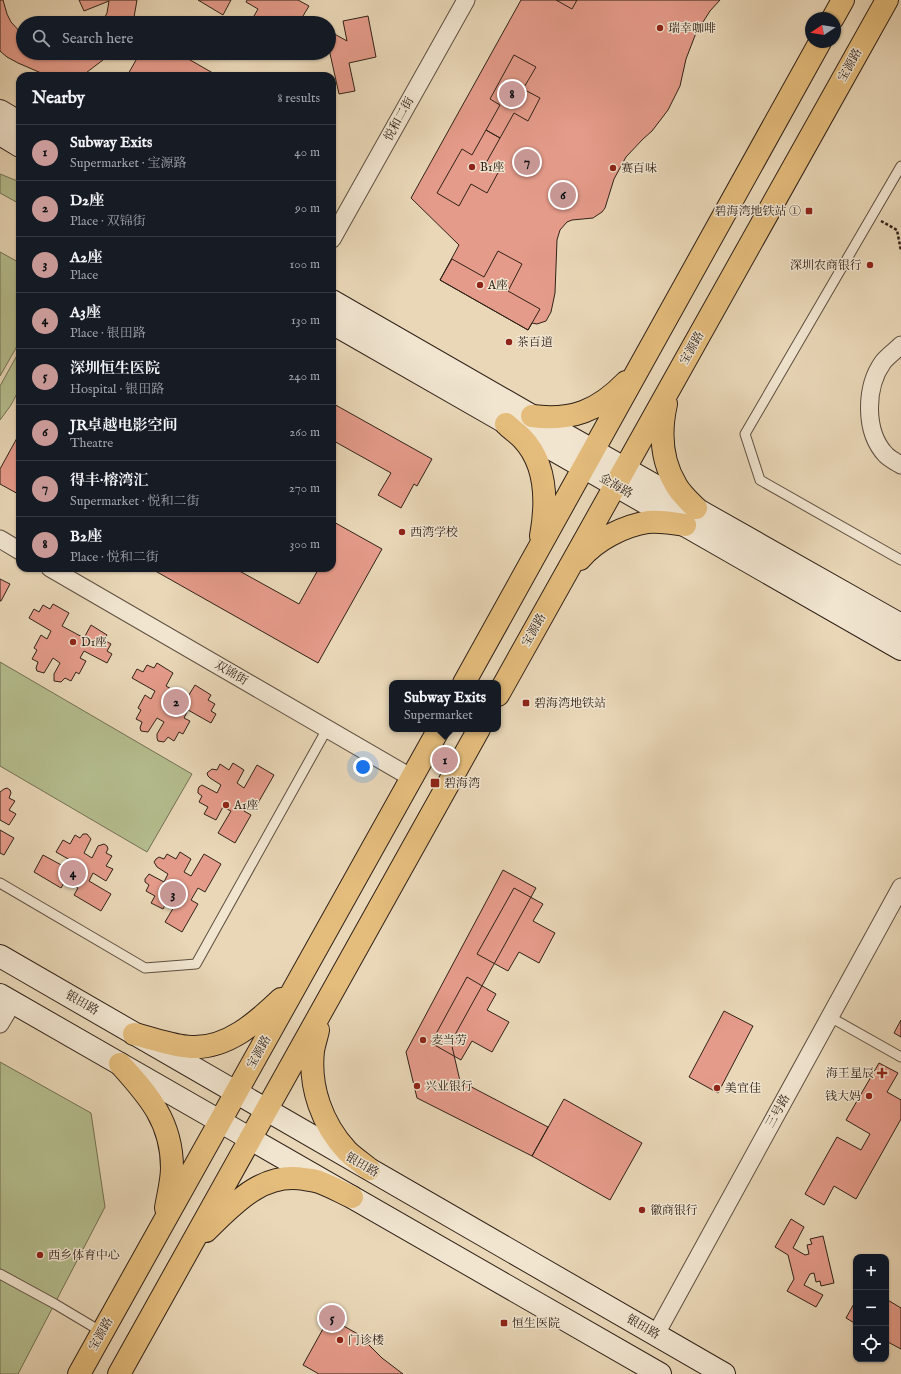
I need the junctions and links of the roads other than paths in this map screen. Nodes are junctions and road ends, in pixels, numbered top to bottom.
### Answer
1 (466, 0) edge
2 (843, 0) edge
3 (887, 0) edge
4 (836, 12) edge
5 (817, 48) edge
6 (0, 111) edge
7 (16, 121) edge
8 (0, 134) edge
9 (16, 144) edge
10 (901, 166) edge
11 (336, 232) edge
12 (336, 303) edge
13 (336, 326) edge
14 (901, 345) edge
15 (641, 367) junction
16 (680, 370) junction
17 (532, 416) junction
18 (506, 424) junction
19 (588, 459) junction
20 (901, 465) edge
21 (619, 477) junction
22 (691, 516) junction
23 (0, 539) edge
24 (16, 548) edge
25 (539, 549) junction
26 (901, 560) edge
27 (57, 572) edge
28 (566, 574) junction
29 (901, 625) edge
30 (901, 649) edge
31 (466, 680) edge
32 (501, 690) edge
33 (327, 729) junction
34 (437, 732) edge
35 (477, 732) edge
36 (412, 778) junction
37 (0, 883) edge
38 (901, 887) edge
39 (0, 956) edge
40 (297, 983) junction
41 (6, 998) edge
42 (324, 1008) junction
43 (830, 1017) junction
44 (0, 1024) edge
45 (134, 1034) junction
46 (901, 1057) edge
47 (120, 1064) junction
48 (236, 1092) junction
49 (267, 1110) junction
50 (220, 1121) junction
51 (250, 1139) junction
52 (368, 1169) junction
53 (352, 1197) junction
54 (164, 1222) junction
55 (181, 1262) junction
56 (0, 1274) edge
57 (102, 1332) junction
58 (656, 1334) junction
59 (637, 1368) edge
60 (79, 1374) edge
61 (120, 1374) edge
62 (660, 1374) edge
63 (724, 1374) edge

1 - 11 street, 悦和二街
2 - 4 main road
3 - 16 main road, 宝源路
5 - 15 main road
6 - 7 street
8 - 9 street
10 - 26 lane
12 - 17 street, 金海路
13 - 18 street, 金海路
14 - 20 street
15 - 17 main road
15 - 19 main road
16 - 21 main road, 宝源路
16 - 22 main road
17 - 19 street, 金海路
18 - 19 street, 金海路
18 - 25 main road
19 - 21 street, 金海路
19 - 25 main road
21 - 22 street, 金海路
21 - 28 main road, 宝源路
22 - 28 main road
22 - 29 street, 金海路
22 - 30 street, 金海路
23 - 24 street
25 - 31 main road
27 - 33 street, 双锦街
28 - 32 main road, 宝源路
33 - 36 street, 双锦街
33 - 37 lane
34 - 36 main road, 宝源路
35 - 42 main road
36 - 40 main road, 宝源路
38 - 43 street, 三号路
39 - 45 street, 银田路
40 - 45 main road
40 - 48 main road, 宝源路
41 - 44 street
41 - 47 street
42 - 49 main road
42 - 52 main road
43 - 46 lane
43 - 58 street, 三号路
45 - 48 street, 银田路
47 - 50 street
47 - 54 main road
48 - 49 street, 银田路
48 - 50 main road, 宝源路
49 - 51 main road
49 - 52 street, 银田路
50 - 51 street
50 - 54 main road, 宝源路
51 - 53 street
51 - 55 main road
52 - 58 street, 银田路
53 - 55 main road
53 - 59 street
54 - 57 main road, 宝源路
55 - 61 main road
56 - 57 lane
57 - 60 main road, 宝源路
58 - 63 street, 银田路
59 - 62 street

